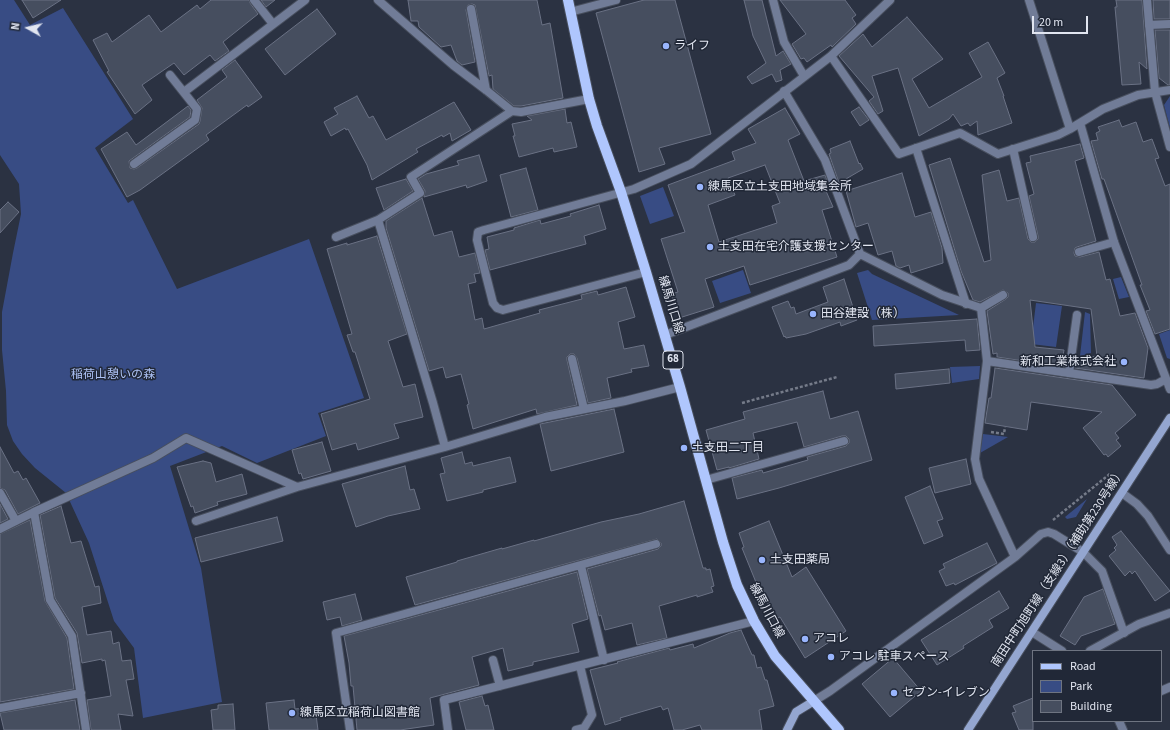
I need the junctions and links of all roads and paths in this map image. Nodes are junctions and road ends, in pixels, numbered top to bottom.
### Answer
1 (254, 0) edge
2 (305, 0) edge
3 (378, 0) edge
4 (568, 0) edge
5 (616, 0) edge
6 (773, 0) edge
7 (890, 0) edge
8 (1029, 0) edge
9 (1147, 0) edge
10 (471, 9) dead end
11 (570, 12) junction
12 (273, 24) junction
13 (1170, 24) edge
14 (1149, 25) junction
15 (831, 56) junction
16 (170, 75) dead end
17 (804, 76) junction
18 (486, 90) junction
19 (1170, 90) edge
20 (784, 91) junction
21 (184, 92) junction
22 (1155, 92) junction
23 (589, 99) junction
24 (512, 111) junction
25 (1166, 119) edge
26 (1080, 123) junction
27 (1070, 129) junction
28 (1170, 147) edge
29 (916, 148) junction
30 (1012, 149) junction
31 (134, 164) dead end
32 (621, 192) junction
33 (378, 220) junction
34 (336, 237) dead end
35 (1033, 237) dead end
36 (1114, 242) junction
37 (1079, 252) dead end
38 (860, 254) junction
39 (646, 272) junction
40 (1003, 295) dead end
41 (966, 304) junction
42 (980, 308) junction
43 (1077, 315) dead end
44 (665, 335) junction
45 (572, 359) dead end
46 (987, 361) junction
47 (1069, 373) junction
48 (836, 377) dead end
49 (1166, 379) junction
50 (680, 386) junction
51 (1170, 389) edge
52 (742, 403) dead end
53 (584, 409) junction
54 (1170, 418) edge
55 (1005, 426) dead end
56 (979, 431) junction
57 (844, 441) dead end
58 (445, 447) junction
59 (1111, 473) dead end
60 (706, 480) junction
61 (297, 487) junction
62 (0, 493) edge
63 (1122, 493) junction
64 (34, 512) junction
65 (196, 521) dead end
66 (16, 522) junction
67 (0, 529) edge
68 (1041, 534) junction
69 (656, 544) dead end
70 (1170, 550) edge
71 (1083, 552) junction
72 (1015, 557) junction
73 (581, 566) junction
74 (1170, 613) edge
75 (754, 621) junction
76 (1032, 632) junction
77 (1124, 633) junction
78 (1060, 650) edge
79 (1092, 650) edge
80 (493, 660) dead end
81 (604, 660) junction
82 (580, 666) junction
83 (500, 686) junction
84 (81, 693) junction
85 (814, 701) junction
86 (0, 708) edge
87 (86, 730) edge
88 (350, 730) edge
89 (448, 730) edge
90 (576, 730) edge
91 (787, 730) edge
92 (839, 730) edge
93 (968, 730) edge

1 - 12 street
2 - 12 street
3 - 18 street
4 - 11 main road, 練馬川口線 / 68
5 - 11 street
6 - 17 street
7 - 15 street
8 - 27 street
9 - 14 street
10 - 18 street
11 - 23 main road, 練馬川口線 / 68
12 - 21 street
13 - 14 street
14 - 22 street
15 - 17 street
15 - 29 street
16 - 21 street
17 - 20 street
18 - 24 street
19 - 22 street
20 - 32 street
20 - 38 street
21 - 31 street
22 - 25 street
22 - 26 street
23 - 24 street
23 - 32 main road, 練馬川口線 / 68
24 - 33 street
25 - 28 street
26 - 27 street
26 - 36 street
27 - 30 street
29 - 30 street
29 - 41 street
30 - 35 street
32 - 39 main road, 練馬川口線 / 68
32 - 39 street
33 - 34 street
33 - 58 street
36 - 37 street
36 - 49 street
38 - 41 street
38 - 44 street
39 - 44 main road, 練馬川口線 / 68
40 - 42 street
41 - 42 street
42 - 46 street
43 - 47 street
44 - 50 main road, 練馬川口線 / 68
45 - 53 street
46 - 47 street
46 - 56 street
47 - 49 street
48 - 52 path
49 - 51 street
50 - 53 street
50 - 60 main road, 練馬川口線 / 68
53 - 58 street
54 - 63 main road, 南田中町旭町線（支線3）（補助第230号線）
55 - 56 path
56 - 72 street
57 - 60 street
58 - 61 street
59 - 68 path
60 - 75 main road, 練馬川口線 / 68
61 - 64 street
61 - 65 street
62 - 66 street
63 - 70 street
63 - 71 main road, 南田中町旭町線（支線3）（補助第230号線）
64 - 66 street
64 - 84 street
66 - 67 street
68 - 71 street
68 - 72 street
69 - 73 street
71 - 76 main road, 南田中町旭町線（支線3）（補助第230号線）
71 - 77 street
72 - 85 street
73 - 81 street
73 - 88 street
74 - 77 street
75 - 81 street
75 - 85 main road, 練馬川口線 / 68
76 - 78 street
76 - 93 main road, 南田中町旭町線（支線3）（補助第230号線）
77 - 79 street
80 - 83 street
81 - 82 street
82 - 83 street
82 - 90 street
83 - 89 street
84 - 86 street
84 - 87 street
85 - 91 main road
85 - 92 main road, 練馬川口線 / 68

